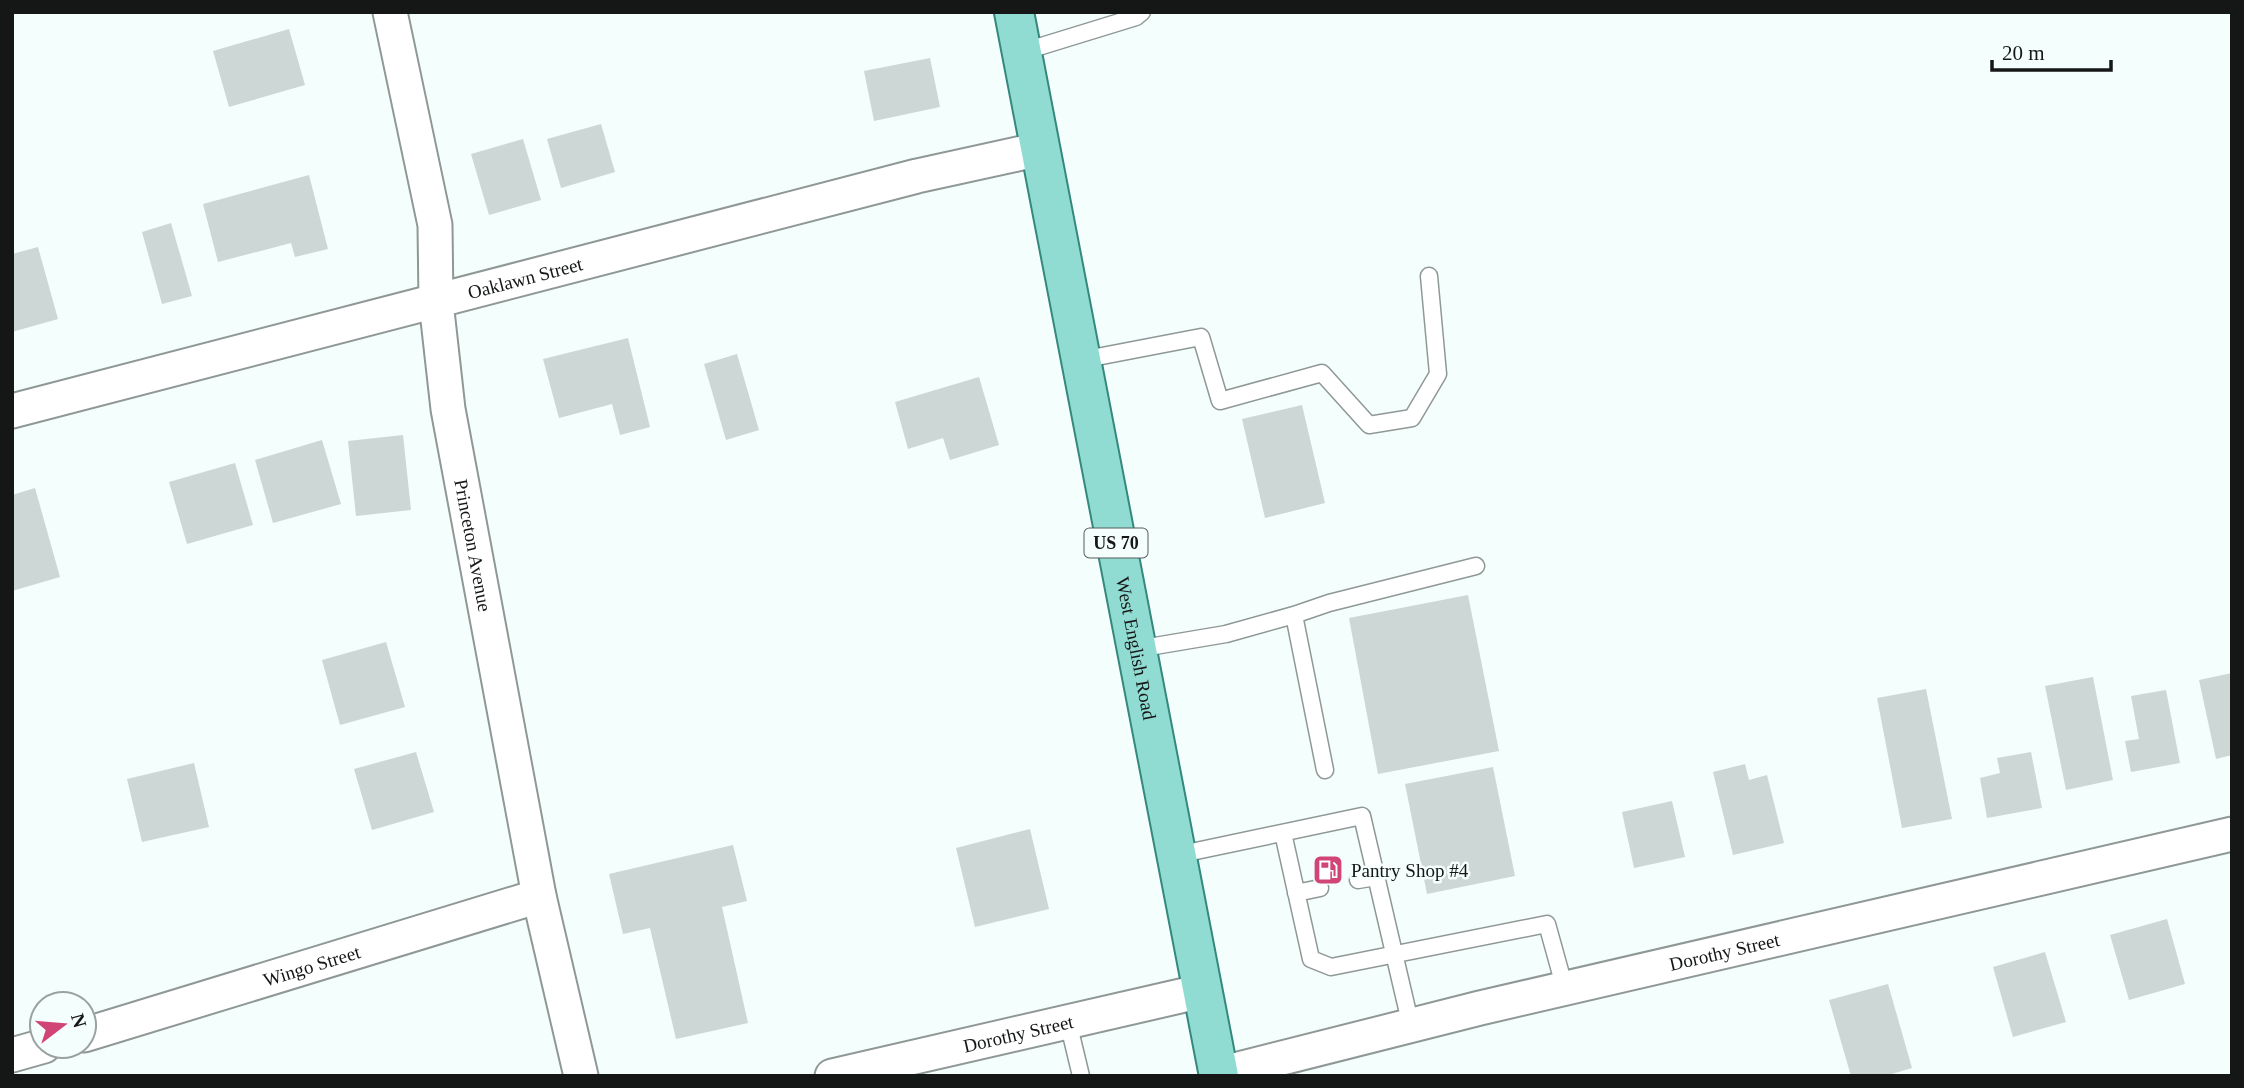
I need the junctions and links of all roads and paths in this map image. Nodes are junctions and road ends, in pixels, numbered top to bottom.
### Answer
1 (390, 12) edge
2 (1014, 12) edge
3 (1142, 12) edge
4 (1022, 52) junction
5 (1040, 149) junction
6 (1429, 276) dead end
7 (436, 302) junction
8 (1081, 360) junction
9 (12, 411) edge
10 (1476, 566) dead end
11 (1294, 615) junction
12 (1137, 649) junction
13 (1325, 770) dead end
14 (1283, 833) junction
15 (2232, 834) edge
16 (1177, 855) junction
17 (1376, 877) junction
18 (1358, 880) dead end
19 (1320, 888) dead end
20 (1296, 892) junction
21 (539, 896) junction
22 (1395, 956) junction
23 (1565, 989) junction
24 (1202, 991) junction
25 (1068, 1022) junction
26 (1411, 1026) junction
27 (98, 1031) edge
28 (904, 1068) edge
29 (1219, 1075) edge
30 (581, 1076) edge
31 (832, 1076) edge
32 (1081, 1076) edge

1 - 7 street, Princeton Avenue
2 - 4 main road, West English Road / US 70
3 - 4 lane
4 - 5 main road, West English Road / US 70
5 - 7 street, Oaklawn Street
5 - 8 main road, West English Road / US 70
6 - 8 lane
7 - 9 street, Oaklawn Street
7 - 21 street, Princeton Avenue
8 - 12 main road, West English Road / US 70
10 - 11 lane
11 - 12 lane
11 - 13 lane
12 - 16 main road, West English Road / US 70
14 - 16 lane
14 - 17 lane
14 - 20 lane
15 - 23 street, Dorothy Street
16 - 24 main road, West English Road / US 70
17 - 18 lane
17 - 22 lane
19 - 20 lane
20 - 22 lane
21 - 27 street, Wingo Street
21 - 30 street, Princeton Avenue
22 - 23 lane
22 - 26 lane
23 - 26 street, Dorothy Street
24 - 25 street, Dorothy Street
24 - 29 main road, West English Road / US 70
25 - 28 street, Dorothy Street
25 - 32 lane
26 - 29 street, Dorothy Street
28 - 31 street, Dorothy Street

